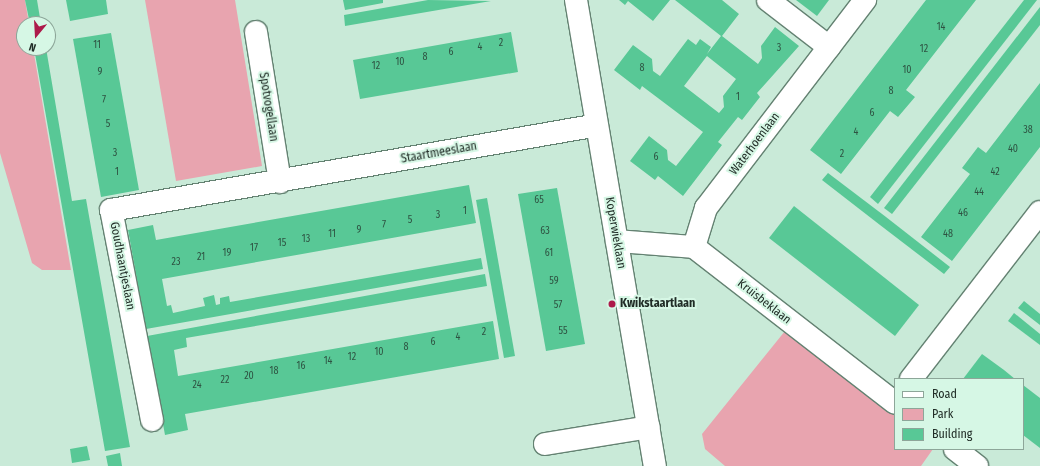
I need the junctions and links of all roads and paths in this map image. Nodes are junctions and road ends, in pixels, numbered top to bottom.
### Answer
1 (576, 0) edge
2 (768, 0) edge
3 (865, 0) edge
4 (256, 32) dead end
5 (829, 47) junction
6 (597, 125) junction
7 (280, 182) junction
8 (1040, 212) edge
9 (617, 241) junction
10 (694, 248) junction
11 (912, 378) edge
12 (894, 401) edge
13 (152, 420) dead end
14 (648, 427) junction
15 (545, 444) dead end
16 (956, 450) edge
17 (655, 466) edge
18 (977, 466) edge

1 - 6 street, Koperwieklaan
2 - 5 street
3 - 5 street, Waterhoenlaan
4 - 7 street, Spotvogellaan
5 - 10 street, Waterhoenlaan
6 - 7 street, Staartmeeslaan
6 - 9 street, Koperwieklaan
7 - 13 street, Goudhaantjeslaan
8 - 11 street
9 - 10 street
9 - 14 street, Koperwieklaan
10 - 12 street, Kruisbeklaan
14 - 15 street
14 - 17 street, Koperwieklaan
16 - 18 street

